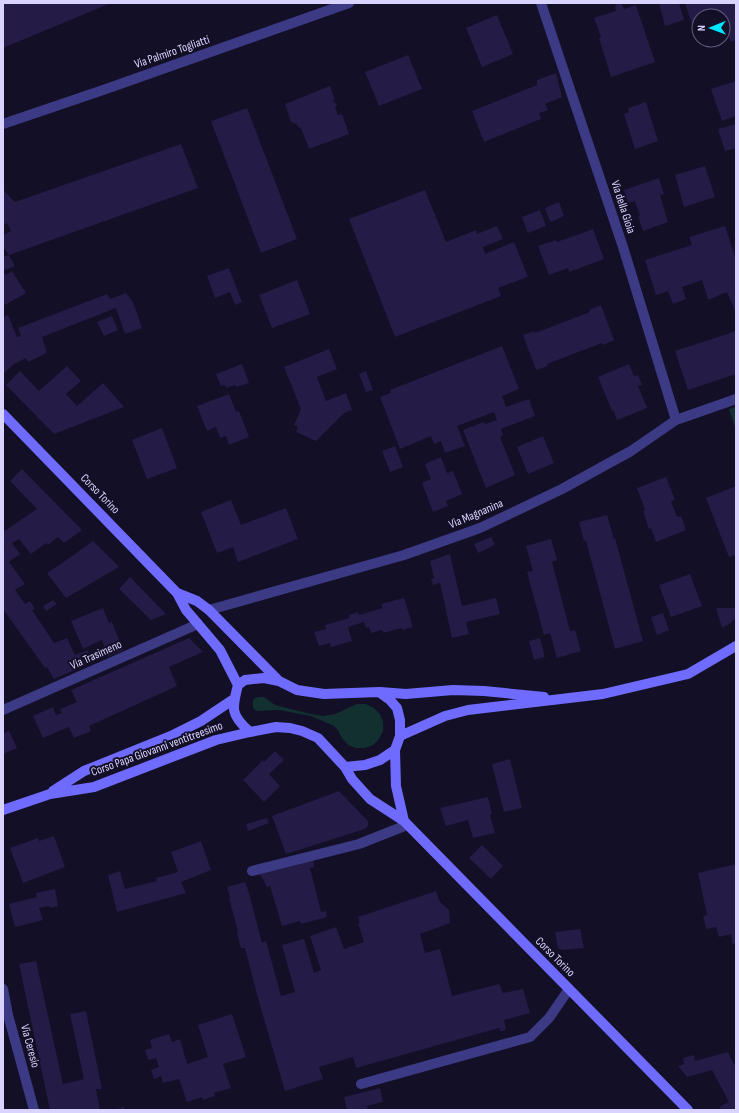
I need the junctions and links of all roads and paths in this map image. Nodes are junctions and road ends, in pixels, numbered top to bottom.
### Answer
1 (349, 3) edge
2 (541, 3) edge
3 (3, 124) edge
4 (736, 399) edge
5 (3, 414) edge
6 (676, 420) junction
7 (177, 593) junction
8 (209, 610) junction
9 (198, 624) junction
10 (736, 646) edge
11 (279, 681) junction
12 (238, 685) junction
13 (379, 692) junction
14 (564, 698) junction
15 (234, 699) junction
16 (3, 710) edge
17 (250, 732) junction
18 (400, 736) junction
19 (395, 750) junction
20 (345, 767) junction
21 (50, 794) junction
22 (3, 810) edge
23 (405, 823) junction
24 (252, 871) dead end
25 (3, 989) edge
26 (569, 990) junction
27 (361, 1084) dead end
28 (34, 1110) edge
29 (688, 1110) edge

1 - 3 street, Via Palmiro Togliatti
2 - 6 street, Via della Gioia
4 - 6 street, Via Magnanina
5 - 7 main road, Corso Torino
6 - 8 street, Via Magnanina
7 - 8 main road, Corso Torino
7 - 9 main road, Corso Torino
8 - 11 main road, Corso Torino
9 - 12 main road, Corso Torino
9 - 16 street, Via Trasimeno
10 - 14 main road
11 - 12 main road
11 - 13 main road
12 - 15 main road
13 - 14 main road
13 - 18 main road
14 - 18 main road
15 - 17 main road
15 - 21 main road, Corso Papa Giovanni ventitreesimo
17 - 20 main road, Corso Papa Giovanni ventitreesimo
17 - 21 main road, Corso Papa Giovanni ventitreesimo
18 - 19 main road
19 - 20 main road
19 - 23 main road
20 - 23 main road, Corso Torino
21 - 22 main road, Corso Papa Giovanni ventitreesimo
23 - 24 street
23 - 26 main road, Corso Torino
25 - 28 street, Via Ceresio
26 - 27 street
26 - 29 main road, Corso Torino

